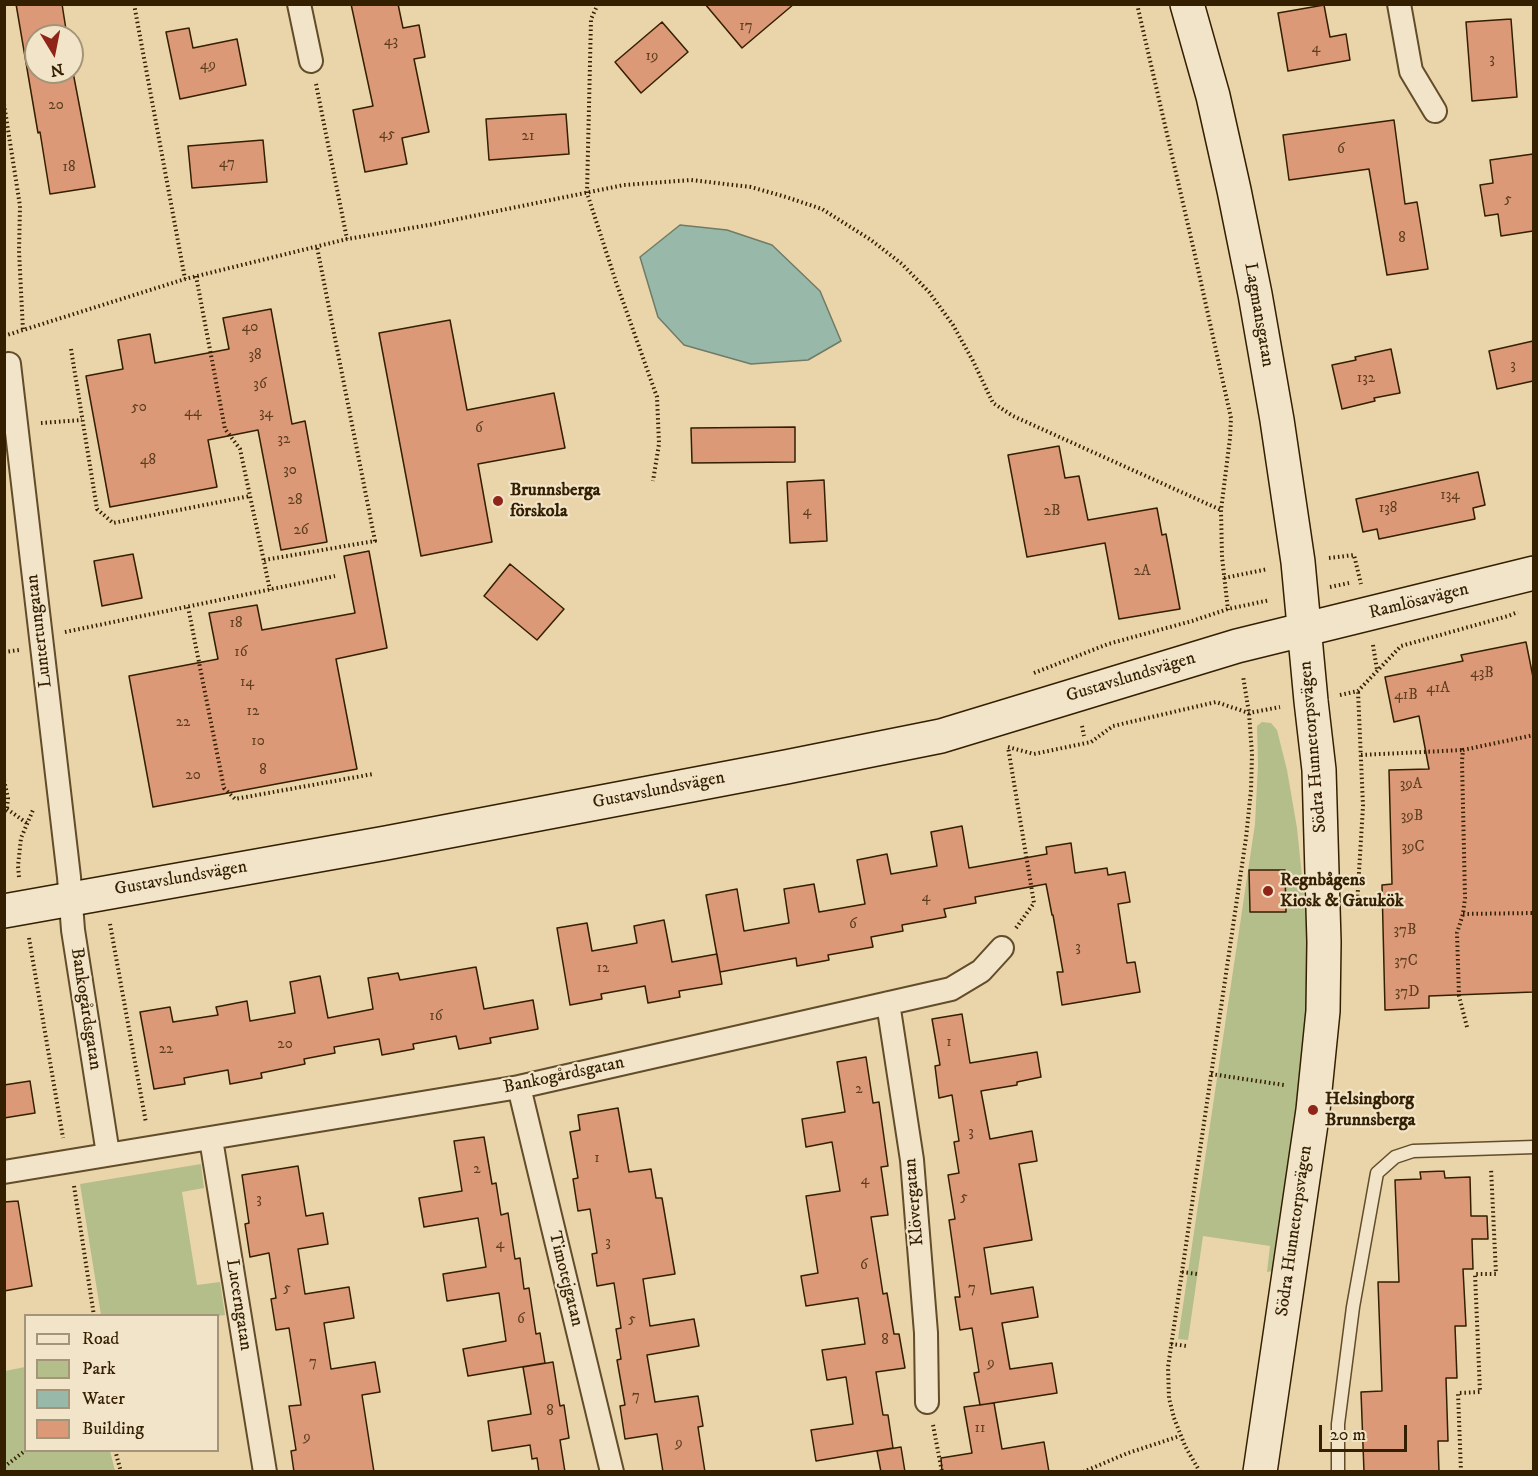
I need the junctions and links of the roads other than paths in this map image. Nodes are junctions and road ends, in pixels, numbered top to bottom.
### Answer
1 (299, 4) edge
2 (1187, 4) edge
3 (1399, 4) edge
4 (311, 61) road end
5 (1435, 111) dead end
6 (9, 364) dead end
7 (1533, 573) edge
8 (1304, 630) junction
9 (72, 898) junction
10 (13, 910) edge
11 (1002, 948) road end
12 (888, 1003) junction
13 (519, 1087) junction
14 (211, 1139) junction
15 (1533, 1147) edge
16 (108, 1154) junction
17 (4, 1172) edge
18 (927, 1402) road end
19 (265, 1472) edge
20 (612, 1472) edge
21 (1260, 1472) edge
22 (1338, 1472) edge

1 - 4 street
2 - 8 street, Lagmansgatan
3 - 5 street
6 - 9 street, Luntertungatan
7 - 8 street, Ramlösavägen
8 - 9 street, Gustavslundsvägen
8 - 21 street, Södra Hunnetorpsvägen
9 - 10 street, Gustavslundsvägen
9 - 16 street, Bankogårdsgatan
11 - 12 street, Bankogårdsgatan
12 - 13 street, Bankogårdsgatan
12 - 18 street, Klövergatan
13 - 14 street, Bankogårdsgatan
13 - 20 street, Timotejgatan
14 - 16 street, Bankogårdsgatan
14 - 19 street, Lucerngatan
15 - 22 lane
16 - 17 street, Bankogårdsgatan

